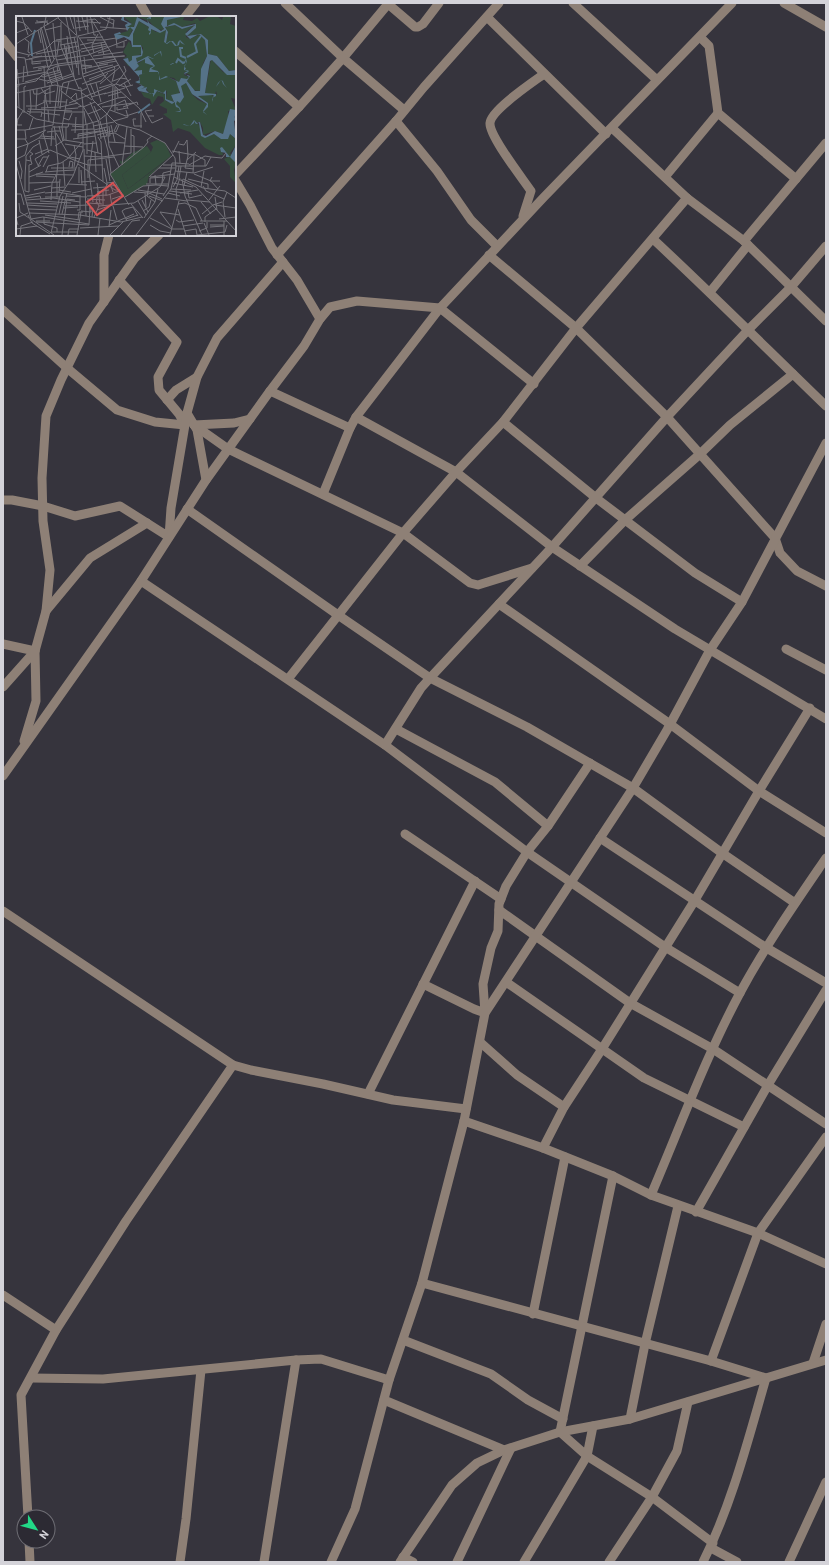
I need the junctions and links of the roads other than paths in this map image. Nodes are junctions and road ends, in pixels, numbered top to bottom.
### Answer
1 (140, 3) edge
2 (196, 3) edge
3 (284, 3) edge
4 (388, 3) edge
5 (439, 3) edge
6 (499, 3) edge
7 (573, 3) edge
8 (732, 3) edge
9 (784, 3) edge
10 (190, 15) edge
11 (147, 16) edge
12 (487, 18) junction
13 (826, 27) edge
14 (700, 37) junction
15 (3, 40) edge
16 (236, 52) edge
17 (16, 56) edge
18 (343, 58) junction
19 (544, 74) junction
20 (657, 80) junction
21 (299, 107) junction
22 (404, 110) junction
23 (718, 113) junction
24 (396, 121) junction
25 (609, 131) junction
26 (825, 146) edge
27 (236, 174) edge
28 (665, 177) junction
29 (796, 179) junction
30 (236, 182) edge
31 (687, 198) junction
32 (522, 220) junction
33 (109, 236) edge
34 (158, 236) edge
35 (653, 239) junction
36 (746, 243) junction
37 (497, 246) junction
38 (826, 246) edge
39 (489, 255) junction
40 (280, 258) junction
41 (119, 280) junction
42 (791, 287) junction
43 (710, 292) junction
44 (104, 302) junction
45 (440, 308) junction
46 (3, 310) edge
47 (320, 319) junction
48 (826, 321) edge
49 (576, 328) junction
50 (748, 330) junction
51 (67, 368) junction
52 (793, 374) junction
53 (197, 377) junction
54 (534, 384) junction
55 (270, 391) junction
56 (167, 400) junction
57 (826, 406) edge
58 (667, 417) junction
59 (356, 418) junction
60 (250, 419) junction
61 (503, 422) junction
62 (189, 425) junction
63 (350, 428) junction
64 (826, 442) edge
65 (228, 449) junction
66 (700, 454) junction
67 (456, 472) junction
68 (206, 480) junction
69 (323, 494) junction
70 (596, 498) junction
71 (3, 500) edge
72 (43, 506) junction
73 (188, 509) junction
74 (625, 520) junction
75 (147, 523) junction
76 (403, 533) junction
77 (169, 537) junction
78 (775, 538) junction
79 (552, 547) junction
80 (580, 566) junction
81 (533, 568) junction
82 (141, 581) junction
83 (826, 586) edge
84 (742, 602) junction
85 (499, 604) junction
86 (46, 611) junction
87 (338, 615) junction
88 (3, 644) edge
89 (786, 649) dead end
90 (710, 650) junction
91 (35, 652) junction
92 (826, 670) edge
93 (430, 678) junction
94 (288, 679) junction
95 (3, 687) edge
96 (810, 708) junction
97 (826, 719) edge
98 (670, 724) junction
99 (396, 729) junction
100 (385, 746) junction
101 (22, 748) junction
102 (590, 764) junction
103 (3, 776) edge
104 (633, 788) junction
105 (759, 791) junction
106 (548, 826) junction
107 (826, 833) edge
108 (406, 834) dead end
109 (600, 838) junction
110 (527, 852) junction
111 (722, 853) junction
112 (826, 858) edge
113 (475, 881) junction
114 (572, 882) junction
115 (501, 899) junction
116 (695, 900) junction
117 (795, 903) junction
118 (499, 910) junction
119 (3, 911) edge
120 (537, 936) junction
121 (665, 947) junction
122 (765, 947) junction
123 (506, 982) junction
124 (826, 983) edge
125 (423, 984) junction
126 (826, 990) edge
127 (740, 993) junction
128 (630, 1003) junction
129 (485, 1013) junction
130 (480, 1042) junction
131 (602, 1049) junction
132 (713, 1049) junction
133 (234, 1065) junction
134 (768, 1084) junction
135 (368, 1094) junction
136 (691, 1101) junction
137 (564, 1107) junction
138 (466, 1109) junction
139 (464, 1121) junction
140 (826, 1124) edge
141 (744, 1127) junction
142 (826, 1137) edge
143 (542, 1148) junction
144 (565, 1157) junction
145 (613, 1176) junction
146 (651, 1195) junction
147 (678, 1206) junction
148 (696, 1212) junction
149 (758, 1233) junction
150 (826, 1264) edge
151 (422, 1283) junction
152 (3, 1295) edge
153 (533, 1314) junction
154 (826, 1324) edge
155 (582, 1326) junction
156 (56, 1330) junction
157 (403, 1340) junction
158 (646, 1344) junction
159 (296, 1360) junction
160 (712, 1360) junction
161 (826, 1360) edge
162 (814, 1364) junction
163 (201, 1370) junction
164 (31, 1378) junction
165 (766, 1378) junction
166 (389, 1380) junction
167 (384, 1400) junction
168 (688, 1402) junction
169 (563, 1419) junction
170 (630, 1420) junction
171 (593, 1426) junction
172 (560, 1432) junction
173 (508, 1449) junction
174 (587, 1456) junction
175 (826, 1482) edge
176 (652, 1497) junction
177 (28, 1509) edge
178 (712, 1545) junction
179 (29, 1549) edge
180 (401, 1559) edge
181 (30, 1562) edge
182 (180, 1562) edge
183 (264, 1562) edge
184 (331, 1562) edge
185 (413, 1562) edge
186 (457, 1562) edge
187 (524, 1562) edge
188 (609, 1562) edge
189 (703, 1562) edge
190 (737, 1562) edge
191 (789, 1562) edge

1 - 11 street
2 - 10 street
3 - 18 street
4 - 5 street
4 - 18 street
6 - 12 street
7 - 20 street
8 - 14 street
9 - 13 street
12 - 19 street
12 - 22 street
14 - 20 street
14 - 23 street
15 - 17 street
16 - 21 street
18 - 21 street
18 - 22 street
19 - 25 street
19 - 32 street
20 - 25 street
21 - 27 street
22 - 24 street
23 - 28 street
23 - 29 street
24 - 37 street
24 - 40 street
25 - 28 street
25 - 32 street
26 - 29 street
28 - 31 street
29 - 36 street
30 - 40 street
31 - 35 street
31 - 36 street
32 - 37 street
33 - 44 street
34 - 41 street
35 - 43 street
35 - 49 street
36 - 42 street
36 - 43 street
37 - 39 street
38 - 42 street
39 - 45 street
39 - 49 street
40 - 47 street
40 - 53 street
41 - 44 street
41 - 56 street
42 - 48 street
42 - 50 street
43 - 50 street
44 - 51 street
45 - 47 street
45 - 54 street
45 - 59 street
46 - 51 street
47 - 55 street
49 - 54 street
49 - 58 street
50 - 52 street
50 - 58 street
51 - 62 street
51 - 72 street
52 - 57 street
52 - 66 street
53 - 56 street
53 - 62 street
54 - 61 street
55 - 60 street
55 - 63 street
56 - 62 street
58 - 66 street
58 - 70 street
59 - 63 street
59 - 67 street
60 - 62 street
60 - 65 street
61 - 67 street
61 - 70 street
62 - 65 street
62 - 68 street
62 - 77 street
63 - 69 street
64 - 78 street
65 - 68 street
65 - 69 street
66 - 74 street
66 - 78 street
67 - 76 street
67 - 79 street
68 - 73 street
69 - 76 street
70 - 74 street
70 - 79 street
71 - 72 street
72 - 75 street
72 - 86 street
73 - 77 street
73 - 87 street
74 - 80 street
74 - 84 street
75 - 77 street
75 - 86 street
76 - 81 street
76 - 87 street
77 - 82 street
78 - 83 street
78 - 84 street
79 - 80 street
79 - 81 street
80 - 90 street
81 - 85 street
82 - 94 street
82 - 101 street
84 - 90 street
85 - 93 street
85 - 98 street
86 - 91 street
87 - 93 street
87 - 94 street
88 - 91 street
89 - 92 street
90 - 96 street
90 - 98 street
91 - 95 street
91 - 101 street
93 - 99 street
93 - 102 street
94 - 100 street
96 - 97 street
96 - 105 street
98 - 104 street
98 - 105 street
99 - 100 street
99 - 106 street
100 - 110 street
101 - 103 street
102 - 104 street
102 - 106 street
104 - 109 street
104 - 111 street
105 - 107 street
105 - 111 street
106 - 110 street
108 - 113 street
109 - 114 street
109 - 116 street
110 - 114 street
110 - 115 street
111 - 116 street
111 - 117 street
112 - 117 street
113 - 115 street
113 - 125 street
114 - 120 street
114 - 121 street
115 - 118 street
116 - 121 street
116 - 122 street
117 - 122 street
118 - 120 street
118 - 129 street
119 - 133 street
120 - 123 street
120 - 128 street
121 - 127 street
121 - 128 street
122 - 124 street
122 - 127 street
123 - 129 street
123 - 131 street
125 - 129 street
125 - 135 street
126 - 134 street
127 - 132 street
128 - 131 street
128 - 132 street
129 - 130 street
130 - 137 street
130 - 138 street
131 - 136 street
131 - 137 street
132 - 134 street
132 - 136 street
133 - 135 street
133 - 156 street
134 - 140 street
134 - 141 street
135 - 138 street
136 - 141 street
136 - 146 street
137 - 143 street
138 - 139 street
139 - 143 street
139 - 151 street
141 - 148 street
142 - 149 street
143 - 144 street
144 - 145 street
144 - 153 street
145 - 146 street
145 - 155 street
146 - 147 street
147 - 148 street
147 - 158 street
148 - 149 street
149 - 150 street
149 - 160 street
151 - 153 street
151 - 157 street
152 - 156 street
153 - 155 street
154 - 162 street
155 - 158 street
155 - 169 street
156 - 164 street
157 - 166 street
157 - 169 street
158 - 160 street
158 - 170 street
159 - 163 street
159 - 166 street
159 - 183 street
160 - 165 street
161 - 162 street
162 - 165 street
163 - 164 street
163 - 182 street
164 - 177 street
165 - 168 street
165 - 178 street
166 - 167 street
167 - 173 street
167 - 184 street
168 - 170 street
168 - 176 street
169 - 172 street
170 - 171 street
171 - 172 street
171 - 174 street
172 - 173 street
172 - 174 street
173 - 180 street
173 - 186 street
174 - 176 street
174 - 187 street
175 - 191 street
176 - 178 street
176 - 188 street
178 - 189 street
178 - 190 street
179 - 181 street
180 - 185 street

